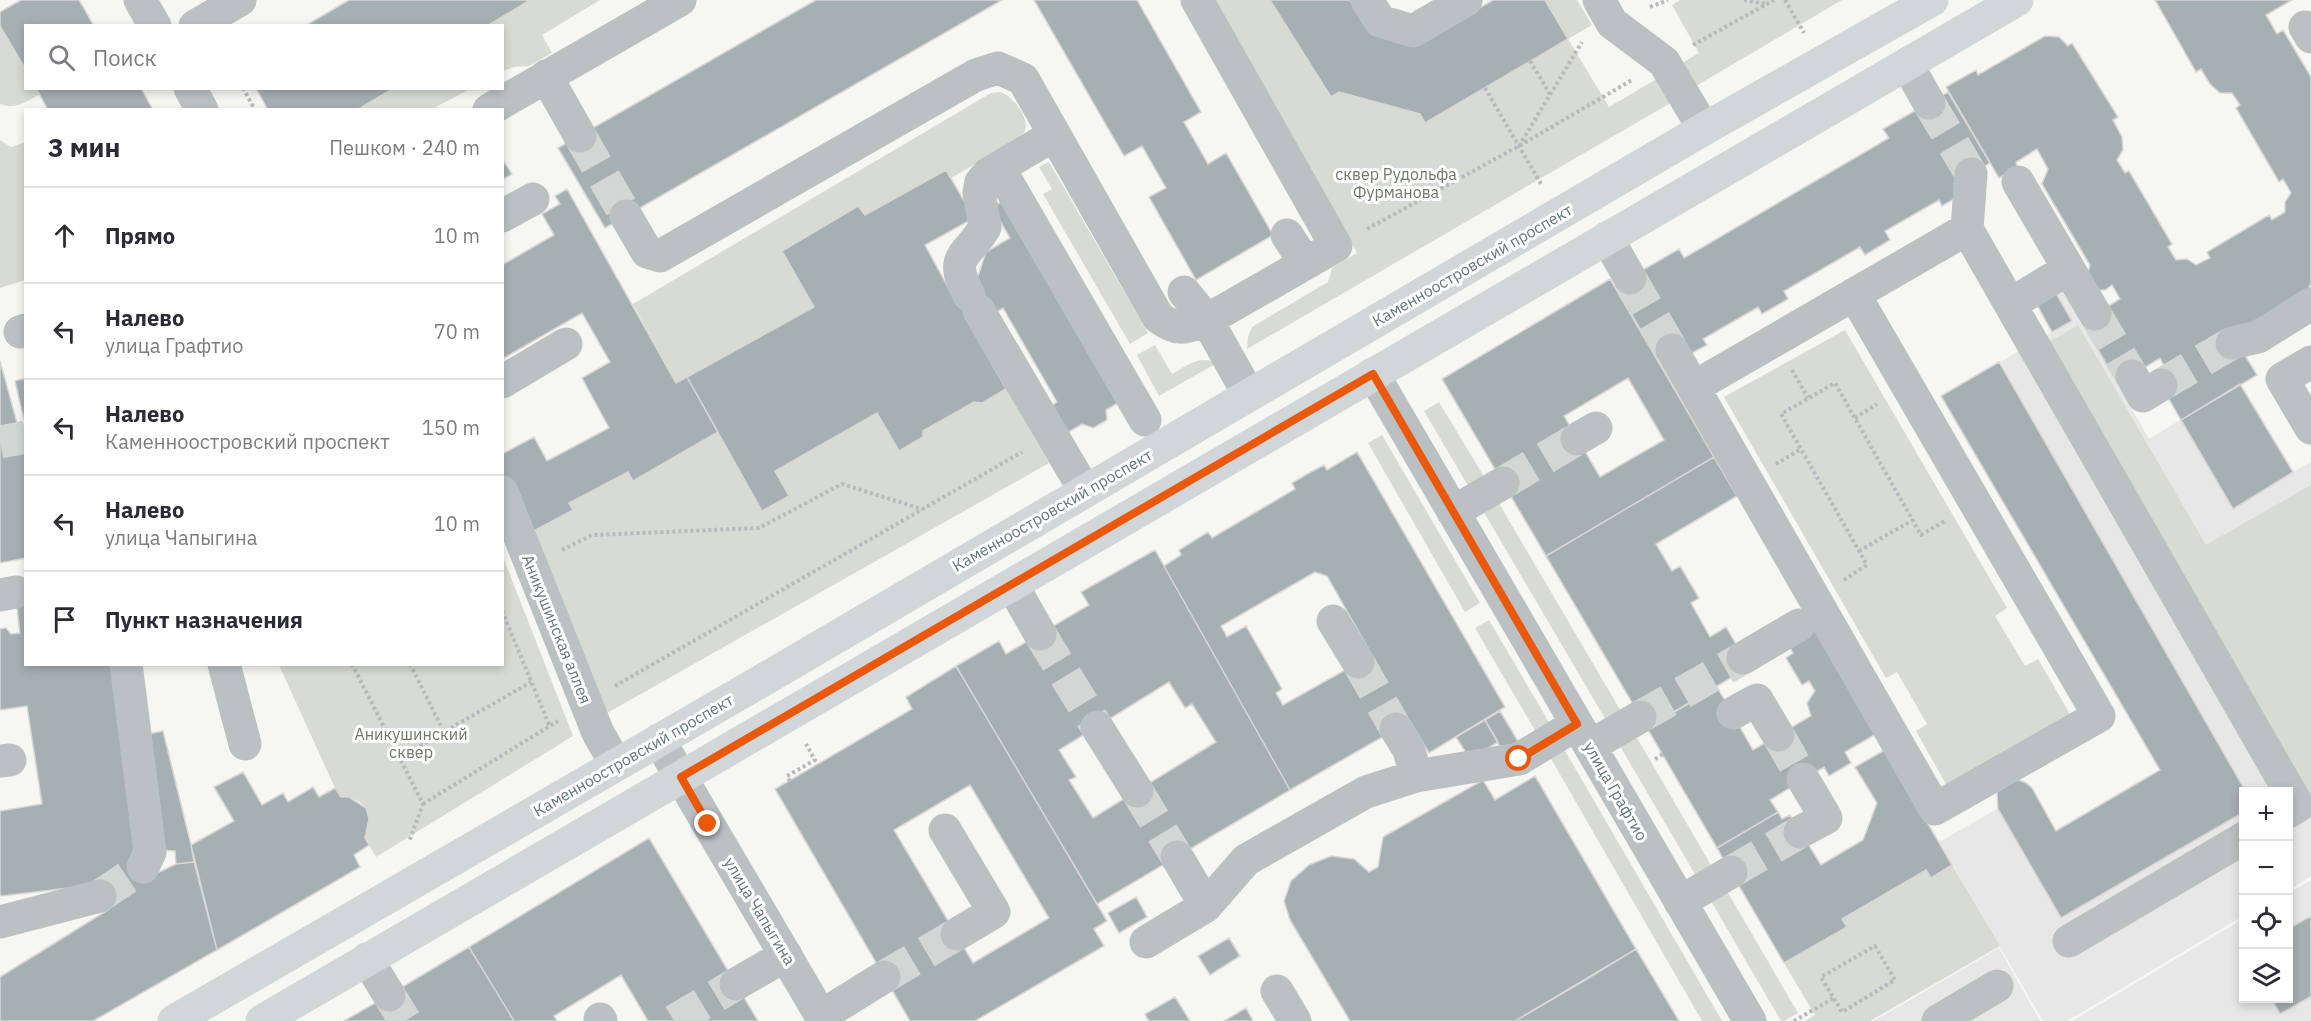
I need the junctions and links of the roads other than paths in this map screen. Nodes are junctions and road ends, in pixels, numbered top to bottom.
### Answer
1 (140, 0) edge
2 (240, 0) edge
3 (680, 0) edge
4 (1197, 0) edge
5 (1367, 0) edge
6 (1466, 0) edge
7 (1932, 0) edge
8 (2017, 0) edge
9 (1606, 11) edge
10 (153, 24) edge
11 (198, 24) edge
12 (1907, 64) junction
13 (546, 76) junction
14 (191, 90) edge
15 (1929, 102) tunnel mouth
16 (201, 108) edge
17 (492, 108) edge
18 (1704, 129) junction
19 (1054, 135) junction
20 (580, 136) tunnel mouth
21 (999, 168) junction
22 (1971, 174) tunnel mouth
23 (2018, 182) dead end
24 (533, 199) dead end
25 (504, 215) edge
26 (626, 216) tunnel mouth
27 (1967, 229) junction
28 (1287, 235) dead end
29 (1606, 238) junction
30 (1305, 263) junction
31 (2068, 269) junction
32 (1630, 278) tunnel mouth
33 (1184, 292) dead end
34 (1854, 294) junction
35 (2011, 304) junction
36 (2311, 304) edge
37 (2095, 315) tunnel mouth
38 (1207, 320) junction
39 (566, 345) dead end
40 (1672, 350) tunnel mouth
41 (2311, 362) edge
42 (1373, 374) junction
43 (2282, 379) junction
44 (504, 381) edge
45 (1694, 387) junction
46 (1249, 395) junction
47 (1145, 420) dead end
48 (2311, 428) edge
49 (1503, 483) tunnel mouth
50 (1085, 491) junction
51 (504, 497) edge
52 (1453, 512) junction
53 (1012, 585) junction
54 (1333, 621) dead end
55 (1799, 625) dead end
56 (1040, 634) tunnel mouth
57 (1743, 658) tunnel mouth
58 (1358, 662) tunnel mouth
59 (126, 666) edge
60 (225, 666) edge
61 (1732, 713) dead end
62 (1640, 717) tunnel mouth
63 (1097, 727) tunnel mouth
64 (1396, 729) tunnel mouth
65 (1583, 735) junction
66 (1778, 735) tunnel mouth
67 (659, 740) junction
68 (245, 744) dead end
69 (1519, 759) junction
70 (615, 764) junction
71 (1416, 776) junction
72 (681, 777) junction
73 (1803, 780) tunnel mouth
74 (2287, 787) edge
75 (1489, 788) dead end
76 (1137, 791) tunnel mouth
77 (2293, 797) edge
78 (2293, 809) edge
79 (945, 830) dead end
80 (1800, 832) tunnel mouth
81 (2239, 841) edge
82 (1176, 857) tunnel mouth
83 (143, 867) dead end
84 (1731, 872) tunnel mouth
85 (100, 896) tunnel mouth
86 (1680, 902) junction
87 (1206, 906) junction
88 (0, 922) edge
89 (957, 934) tunnel mouth
90 (2069, 940) dead end
91 (1146, 942) dead end
92 (786, 955) junction
93 (367, 959) junction
94 (884, 977) tunnel mouth
95 (735, 984) tunnel mouth
96 (1997, 986) dead end
97 (1277, 991) dead end
98 (389, 995) tunnel mouth
99 (823, 1018) edge
100 (174, 1021) edge
101 (262, 1021) edge
102 (1295, 1021) edge
103 (1750, 1021) edge
104 (1938, 1021) edge

1 - 10 street
2 - 11 street
3 - 13 street
4 - 30 street
5 - 6 street
7 - 18 main road, Каменноостровский проспект
8 - 12 main road
9 - 18 street
12 - 15 street
12 - 29 main road
13 - 17 street
13 - 20 street
14 - 16 street
18 - 46 main road, Каменноостровский проспект
19 - 21 street
19 - 26 street
19 - 38 street
21 - 47 street
21 - 50 street
22 - 27 street
23 - 31 street
24 - 25 street
27 - 34 street
27 - 35 street
28 - 30 street
29 - 32 street
29 - 42 main road
30 - 38 street
31 - 35 street
31 - 37 street
33 - 38 street
34 - 45 street
34 - 45 street
35 - 74 street
36 - 43 street
38 - 46 street
39 - 44 street
40 - 45 street
41 - 43 street
42 - 52 street, улица Графтио
42 - 53 main road
43 - 48 street
46 - 50 main road, Каменноостровский проспект
49 - 52 street
50 - 67 main road, Каменноостровский проспект
51 - 70 street, Аникушинская аллея
52 - 65 street, улица Графтио
53 - 56 street
53 - 72 main road
54 - 58 street
55 - 57 street
59 - 83 street
60 - 68 street
61 - 66 street
62 - 65 street
63 - 76 street
64 - 71 street
65 - 69 street
65 - 86 street, улица Графтио
67 - 70 main road, Каменноостровский проспект
67 - 72 street, улица Чапыгина
69 - 71 street
69 - 75 street
70 - 100 main road, Каменноостровский проспект
71 - 87 street
72 - 92 street, улица Чапыгина
72 - 93 main road
73 - 80 street
77 - 78 street
79 - 89 street
81 - 90 street
82 - 87 street
84 - 86 street
85 - 88 street
86 - 103 street, улица Графтио
87 - 91 street
92 - 95 street
92 - 99 street, улица Чапыгина
93 - 98 street
93 - 101 main road
94 - 99 street
96 - 104 street
97 - 102 street

